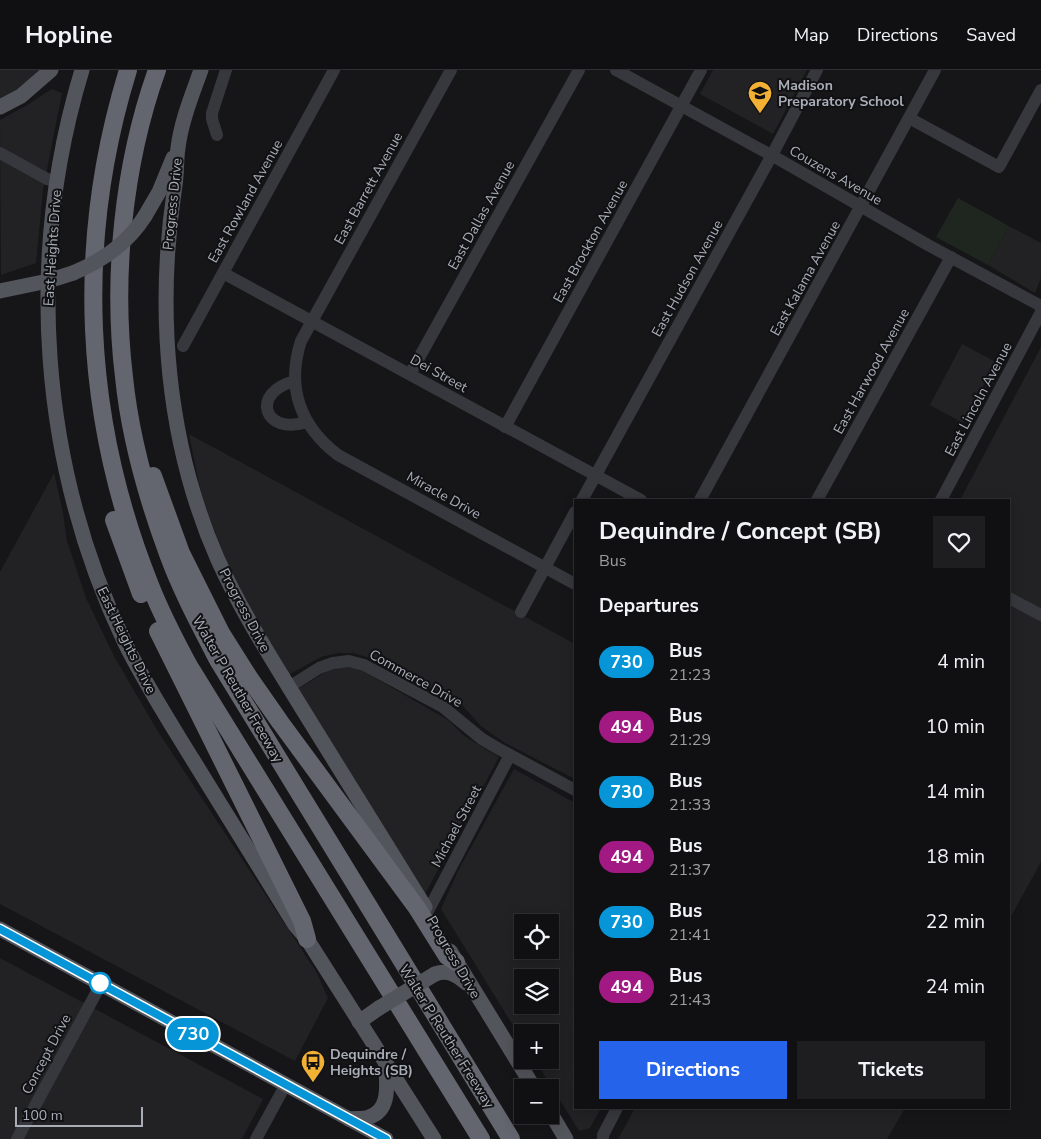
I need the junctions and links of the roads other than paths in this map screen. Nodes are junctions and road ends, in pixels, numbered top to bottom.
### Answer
1 (51, 70) edge
2 (82, 70) edge
3 (128, 70) edge
4 (157, 70) edge
5 (201, 70) edge
6 (226, 70) edge
7 (334, 70) edge
8 (451, 70) edge
9 (578, 70) edge
10 (616, 70) edge
11 (701, 70) edge
12 (817, 70) edge
13 (935, 70) edge
14 (1041, 90) edge
15 (682, 106) junction
16 (0, 107) edge
17 (909, 118) junction
18 (217, 134) dead end
19 (178, 147) junction
20 (0, 153) edge
21 (772, 155) junction
22 (57, 181) junction
23 (862, 206) junction
24 (951, 257) junction
25 (223, 273) junction
26 (48, 281) junction
27 (0, 291) edge
28 (1041, 306) edge
29 (1041, 312) edge
30 (312, 321) junction
31 (182, 346) dead end
32 (410, 374) junction
33 (295, 381) junction
34 (102, 418) junction
35 (307, 422) junction
36 (505, 427) junction
37 (135, 443) junction
38 (595, 475) junction
39 (583, 499) edge
40 (639, 499) edge
41 (701, 499) edge
42 (818, 499) edge
43 (942, 499) edge
44 (574, 514) edge
45 (545, 568) junction
46 (574, 583) edge
47 (1010, 599) edge
48 (521, 612) dead end
49 (1041, 615) edge
50 (289, 687) junction
51 (510, 755) junction
52 (574, 789) edge
53 (428, 911) junction
54 (0, 930) edge
55 (307, 940) junction
56 (456, 962) junction
57 (101, 984) junction
58 (472, 987) junction
59 (359, 1022) junction
60 (386, 1063) junction
61 (528, 1079) edge
62 (286, 1084) junction
63 (616, 1109) edge
64 (349, 1119) junction
65 (558, 1124) edge
66 (599, 1138) edge
67 (17, 1139) edge
68 (256, 1139) edge
69 (386, 1139) edge
70 (434, 1139) edge
71 (481, 1139) edge
72 (511, 1139) edge
73 (568, 1139) edge

1 - 16 main road
2 - 22 main road, East Heights Drive
3 - 34 highway, Walter P Reuther Freeway
4 - 37 highway, Walter P Reuther Freeway
5 - 19 main road, Progress Drive
6 - 18 street
7 - 25 street, East Rowland Avenue
8 - 30 street, East Barrett Avenue
9 - 32 street, East Dallas Avenue
10 - 15 street, Couzens Avenue
11 - 15 street, East Brockton Avenue
12 - 21 street, East Hudson Avenue
13 - 17 street, East Kalama Avenue
14 - 17 street
15 - 21 street, Couzens Avenue
15 - 36 street, East Brockton Avenue
17 - 23 street, East Kalama Avenue
19 - 26 main road, bridge
19 - 50 main road, Progress Drive
20 - 22 street
21 - 23 street, Couzens Avenue
21 - 38 street, East Hudson Avenue
22 - 26 main road, East Heights Drive
23 - 24 street, Couzens Avenue
23 - 41 street, East Kalama Avenue
24 - 28 street, Couzens Avenue
24 - 42 street, East Harwood Avenue
25 - 30 street, Dei Street
25 - 31 street, East Rowland Avenue
26 - 27 main road
26 - 55 main road, East Heights Drive
29 - 43 street, East Lincoln Avenue
30 - 32 street, Dei Street
30 - 33 street, Miracle Drive
32 - 36 street, Dei Street
33 - 35 street, Miracle Drive
33 - 35 street
34 - 55 highway
34 - 71 highway, Walter P Reuther Freeway
35 - 45 street, Miracle Drive
36 - 38 street, Dei Street
37 - 56 highway
37 - 72 highway, Walter P Reuther Freeway
38 - 39 street, East Hudson Avenue
38 - 40 street, Dei Street
44 - 45 street
45 - 46 street, Miracle Drive
45 - 48 street
47 - 49 street
50 - 51 street, Commerce Drive
50 - 53 main road, Progress Drive
51 - 52 street, Commerce Drive
51 - 53 street, Michael Street
53 - 56 main road, Progress Drive
54 - 57 main road
55 - 59 main road, East Heights Drive
56 - 58 main road, Progress Drive
57 - 62 main road
57 - 67 street, Concept Drive
58 - 59 main road, bridge
58 - 61 main road, Progress Drive
59 - 60 main road, East Heights Drive
60 - 64 main road
60 - 70 main road, East Heights Drive
62 - 64 main road
62 - 68 street
63 - 66 street
64 - 69 main road
65 - 73 main road

